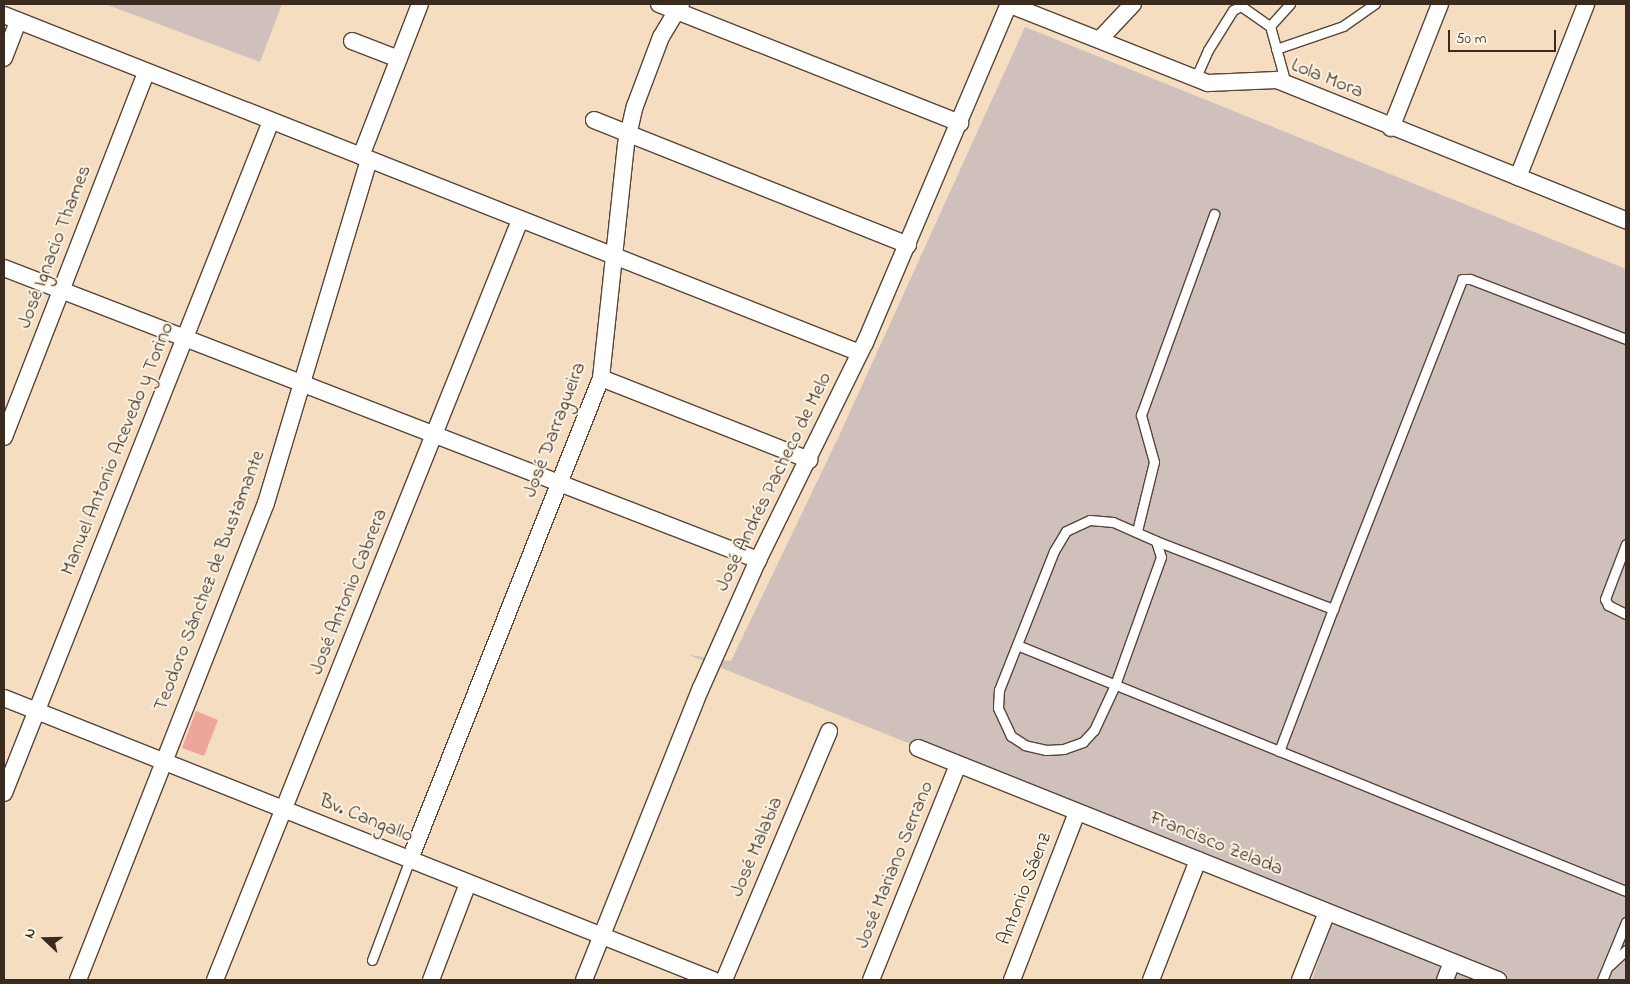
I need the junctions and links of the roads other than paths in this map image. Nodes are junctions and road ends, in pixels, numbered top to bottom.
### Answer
1 (420, 4) edge
2 (658, 4) edge
3 (1008, 4) edge
4 (1133, 4) edge
5 (1290, 4) edge
6 (1375, 4) edge
7 (1440, 4) edge
8 (1586, 4) edge
9 (679, 7) edge
10 (11, 18) edge
11 (1270, 26) junction
12 (1100, 39) junction
13 (352, 41) dead end
14 (1276, 49) junction
15 (4, 58) edge
16 (399, 59) junction
17 (146, 72) junction
18 (1196, 77) junction
19 (1286, 84) junction
20 (594, 120) dead end
21 (271, 121) junction
22 (960, 123) junction
23 (1391, 128) junction
24 (628, 134) junction
25 (365, 158) junction
26 (1518, 177) junction
27 (1214, 214) dead end
28 (520, 220) junction
29 (1626, 220) edge
30 (908, 245) junction
31 (614, 257) junction
32 (4, 268) edge
33 (61, 291) junction
34 (184, 339) junction
35 (1626, 339) edge
36 (860, 354) junction
37 (601, 378) junction
38 (301, 385) junction
39 (4, 437) edge
40 (434, 437) junction
41 (809, 460) junction
42 (557, 484) junction
43 (1137, 531) junction
44 (1156, 541) junction
45 (1626, 544) edge
46 (758, 560) junction
47 (1333, 609) junction
48 (1626, 614) edge
49 (1017, 645) junction
50 (1115, 685) junction
51 (4, 698) edge
52 (37, 711) junction
53 (829, 731) dead end
54 (918, 748) dead end
55 (1279, 751) junction
56 (164, 762) junction
57 (958, 765) junction
58 (4, 793) edge
59 (285, 810) junction
60 (1077, 812) junction
61 (410, 859) junction
62 (1198, 860) junction
63 (468, 883) junction
64 (1626, 891) edge
65 (1327, 912) junction
66 (1626, 922) edge
67 (601, 936) junction
68 (1626, 950) edge
69 (372, 960) dead end
70 (1452, 962) junction
71 (1603, 977) edge
72 (78, 980) edge
73 (215, 980) edge
74 (431, 980) edge
75 (584, 980) edge
76 (713, 980) edge
77 (724, 980) edge
78 (871, 980) edge
79 (1012, 980) edge
80 (1151, 980) edge
81 (1300, 980) edge
82 (1445, 980) edge
83 (1498, 980) edge

1 - 16 street, Teodoro Sánchez de Bustamante
2 - 9 street
3 - 12 street, Lola Mora
3 - 22 street, José Andrés Pacheco de Melo
4 - 12 street
5 - 11 lane
6 - 14 lane
7 - 23 street
8 - 26 street
9 - 22 street
9 - 24 street, José Darragueira
10 - 15 street
10 - 17 street
11 - 14 lane
11 - 18 lane
12 - 18 street, Lola Mora
13 - 16 street
14 - 19 lane
16 - 25 street, Teodoro Sánchez de Bustamante
17 - 21 street
17 - 33 street, José Ignacio Thames
18 - 19 street, Lola Mora
19 - 23 street, Lola Mora
20 - 24 street
21 - 25 street
21 - 34 street, Manuel Antonio Acevedo y Torino
22 - 30 street, José Andrés Pacheco de Melo
23 - 26 street, Lola Mora
24 - 30 street
24 - 31 street, José Darragueira
25 - 28 street
25 - 38 street, Teodoro Sánchez de Bustamante
26 - 29 street, Lola Mora
27 - 43 lane
28 - 31 street
28 - 40 street, José Antonio Cabrera
30 - 36 street, José Andrés Pacheco de Melo
31 - 36 street
31 - 37 street, José Darragueira
32 - 33 street
33 - 34 street
33 - 39 street, José Ignacio Thames
34 - 38 street
34 - 52 street, Manuel Antonio Acevedo y Torino
35 - 47 lane
36 - 41 street, José Andrés Pacheco de Melo
37 - 41 street
37 - 42 street, José Darragueira
38 - 40 street
38 - 56 street, Teodoro Sánchez de Bustamante
40 - 42 street
40 - 59 street, José Antonio Cabrera
41 - 46 street, José Andrés Pacheco de Melo
42 - 46 street
42 - 61 street, José Darragueira
43 - 44 lane
43 - 49 lane
44 - 47 lane
44 - 50 lane
45 - 48 lane
46 - 67 street, José Andrés Pacheco de Melo
47 - 55 lane
49 - 50 lane
49 - 50 lane
50 - 55 lane
51 - 52 street, Bv. Cangallo
52 - 56 street, Bv. Cangallo
52 - 58 street, Manuel Antonio Acevedo y Torino
53 - 77 street, José Malabia
54 - 57 street, Francisco Zelada
55 - 64 lane
56 - 59 street, Bv. Cangallo
56 - 72 street, Teodoro Sánchez de Bustamante
57 - 60 street, Francisco Zelada
57 - 78 street, José Mariano Serrano
59 - 61 street, Bv. Cangallo
59 - 73 street, José Antonio Cabrera
60 - 62 street, Francisco Zelada
60 - 79 street, Antonio Sáenz
61 - 63 street, Bv. Cangallo
61 - 69 lane
62 - 65 street, Francisco Zelada
62 - 80 street
63 - 67 street, Bv. Cangallo
63 - 74 street
65 - 70 street, Francisco Zelada
65 - 81 street
66 - 71 lane
67 - 75 street, José Andrés Pacheco de Melo
67 - 76 street, Bv. Cangallo
68 - 71 lane
70 - 82 street
70 - 83 street, Francisco Zelada

